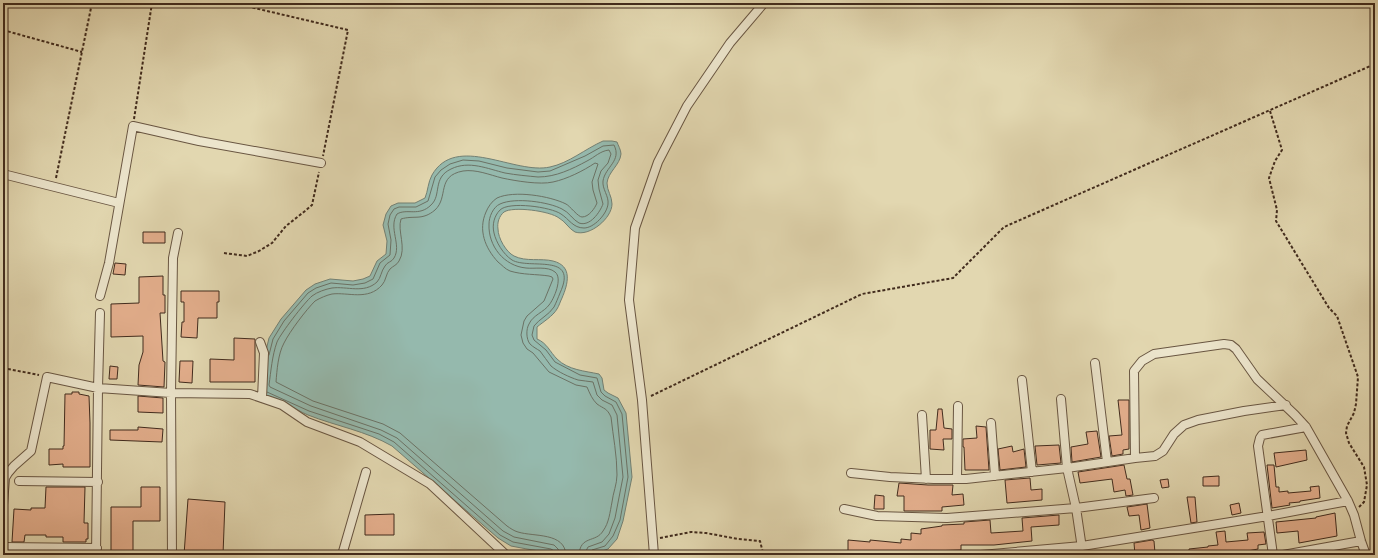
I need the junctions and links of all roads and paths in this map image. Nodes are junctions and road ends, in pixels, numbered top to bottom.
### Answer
1 (92, 3) edge
2 (152, 3) edge
3 (233, 3) edge
4 (764, 3) edge
5 (3, 30) edge
6 (82, 52) junction
7 (1375, 64) edge
8 (1270, 111) junction
9 (133, 126) junction
10 (321, 164) junction
11 (3, 174) edge
12 (55, 188) junction
13 (119, 202) junction
14 (178, 234) dead end
15 (224, 253) dead end
16 (100, 296) dead end
17 (100, 313) dead end
18 (260, 342) dead end
19 (1095, 363) dead end
20 (3, 368) edge
21 (47, 377) junction
22 (1022, 380) dead end
23 (98, 388) junction
24 (171, 393) junction
25 (262, 398) junction
26 (1061, 399) dead end
27 (642, 400) junction
28 (1286, 405) junction
29 (958, 406) dead end
30 (922, 415) dead end
31 (991, 423) dead end
32 (1306, 427) junction
33 (1135, 458) junction
34 (1107, 462) junction
35 (1067, 468) junction
36 (366, 472) dead end
37 (1032, 472) junction
38 (851, 473) dead end
39 (994, 476) junction
40 (926, 479) junction
41 (957, 479) junction
42 (19, 481) dead end
43 (98, 482) junction
44 (1154, 498) dead end
45 (1348, 501) junction
46 (3, 505) edge
47 (1076, 508) junction
48 (844, 509) dead end
49 (1354, 515) junction
50 (1268, 516) junction
51 (653, 539) junction
52 (1361, 541) junction
53 (1082, 546) junction
54 (3, 547) edge
55 (96, 552) edge
56 (172, 555) edge
57 (342, 555) edge
58 (504, 555) edge
59 (654, 555) edge
60 (767, 555) edge
61 (981, 555) edge
62 (1083, 555) edge
63 (1273, 555) edge
64 (1283, 555) edge
65 (1366, 555) edge

1 - 6 path
2 - 9 path
3 - 10 path
4 - 27 street
5 - 6 path
6 - 12 path
7 - 8 path
8 - 27 path
8 - 49 path
9 - 10 street
9 - 13 street
10 - 15 path
11 - 12 street
12 - 13 street
13 - 16 street
14 - 24 street
17 - 23 street
18 - 25 street
19 - 34 street
20 - 21 path
21 - 23 street
21 - 46 street
22 - 37 street
23 - 24 street
23 - 43 street
24 - 25 street
24 - 56 street
25 - 58 street
26 - 35 street
27 - 51 street
28 - 32 street
28 - 33 street
28 - 33 street
29 - 41 street
30 - 40 street
31 - 39 street
32 - 45 street
32 - 50 street
33 - 34 street
34 - 35 street
35 - 37 street
35 - 47 street
36 - 57 street
37 - 39 street
38 - 40 street
39 - 41 street
40 - 41 street
42 - 43 street
43 - 55 street
44 - 47 street
45 - 49 street
45 - 50 street
47 - 48 street
47 - 53 street
49 - 52 street
50 - 53 street
50 - 63 street
51 - 59 street
51 - 60 path
52 - 64 street
52 - 65 street
53 - 61 street
53 - 62 street
54 - 55 street

